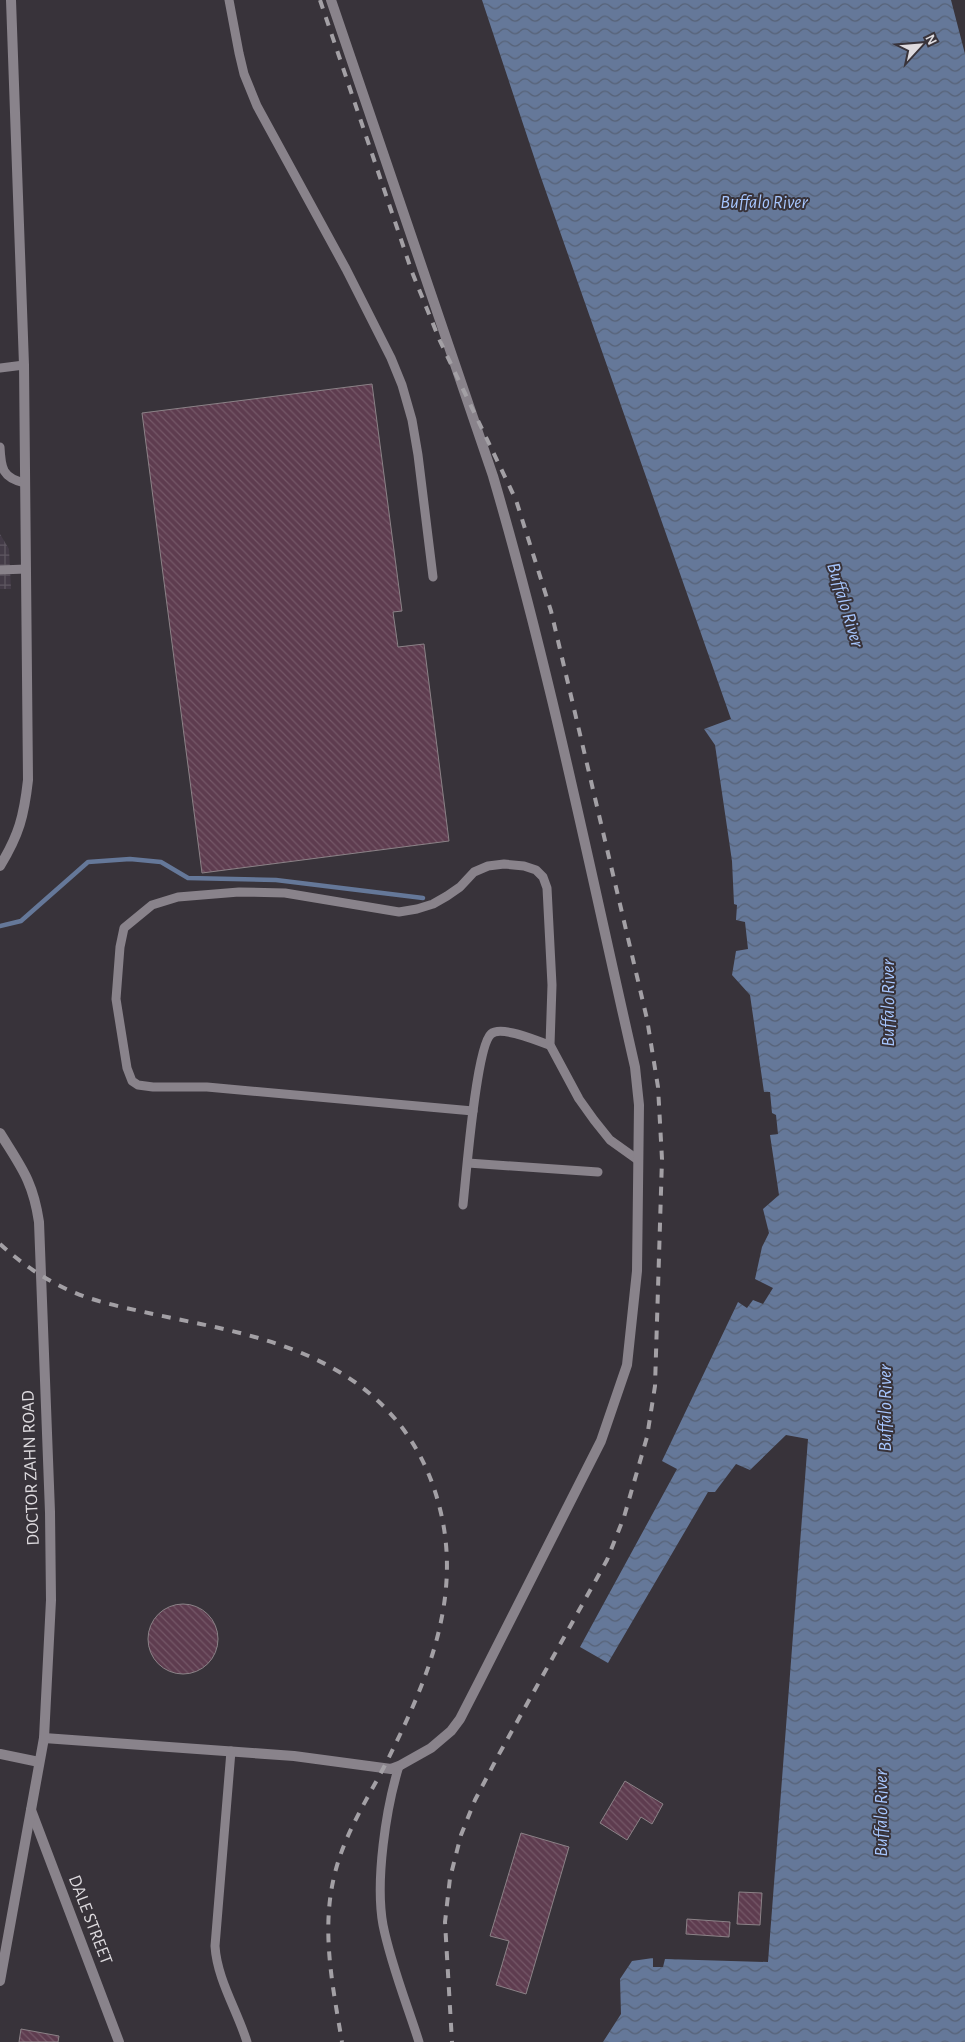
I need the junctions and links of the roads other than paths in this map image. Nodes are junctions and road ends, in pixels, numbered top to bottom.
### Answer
1 (11, 0) edge
2 (229, 0) edge
3 (331, 0) edge
4 (24, 365) junction
5 (0, 368) edge
6 (0, 447) edge
7 (25, 482) junction
8 (26, 569) junction
9 (0, 570) edge
10 (433, 577) dead end
11 (0, 866) edge
12 (550, 1045) junction
13 (473, 1110) junction
14 (0, 1133) edge
15 (638, 1160) junction
16 (468, 1163) junction
17 (598, 1172) dead end
18 (463, 1205) dead end
19 (44, 1738) junction
20 (231, 1751) junction
21 (0, 1754) edge
22 (39, 1762) junction
23 (399, 1766) junction
24 (30, 1810) junction
25 (0, 1981) edge
26 (119, 2042) edge
27 (247, 2042) edge
28 (419, 2042) edge

1 - 4 street
2 - 10 lane
3 - 15 street
4 - 5 lane
4 - 7 street
6 - 7 lane
7 - 8 street
8 - 9 lane
8 - 11 street
12 - 13 lane
12 - 13 lane
12 - 15 lane
13 - 16 lane
14 - 19 street, DOCTOR ZAHN ROAD
15 - 23 street
16 - 17 lane
16 - 18 lane
19 - 20 street
19 - 22 street, DOCTOR ZAHN ROAD
20 - 23 street
20 - 27 lane
21 - 22 street
22 - 24 street, DOCTOR ZAHN ROAD
23 - 28 lane
24 - 25 street, DOCTOR ZAHN ROAD
24 - 26 street, DALE STREET

